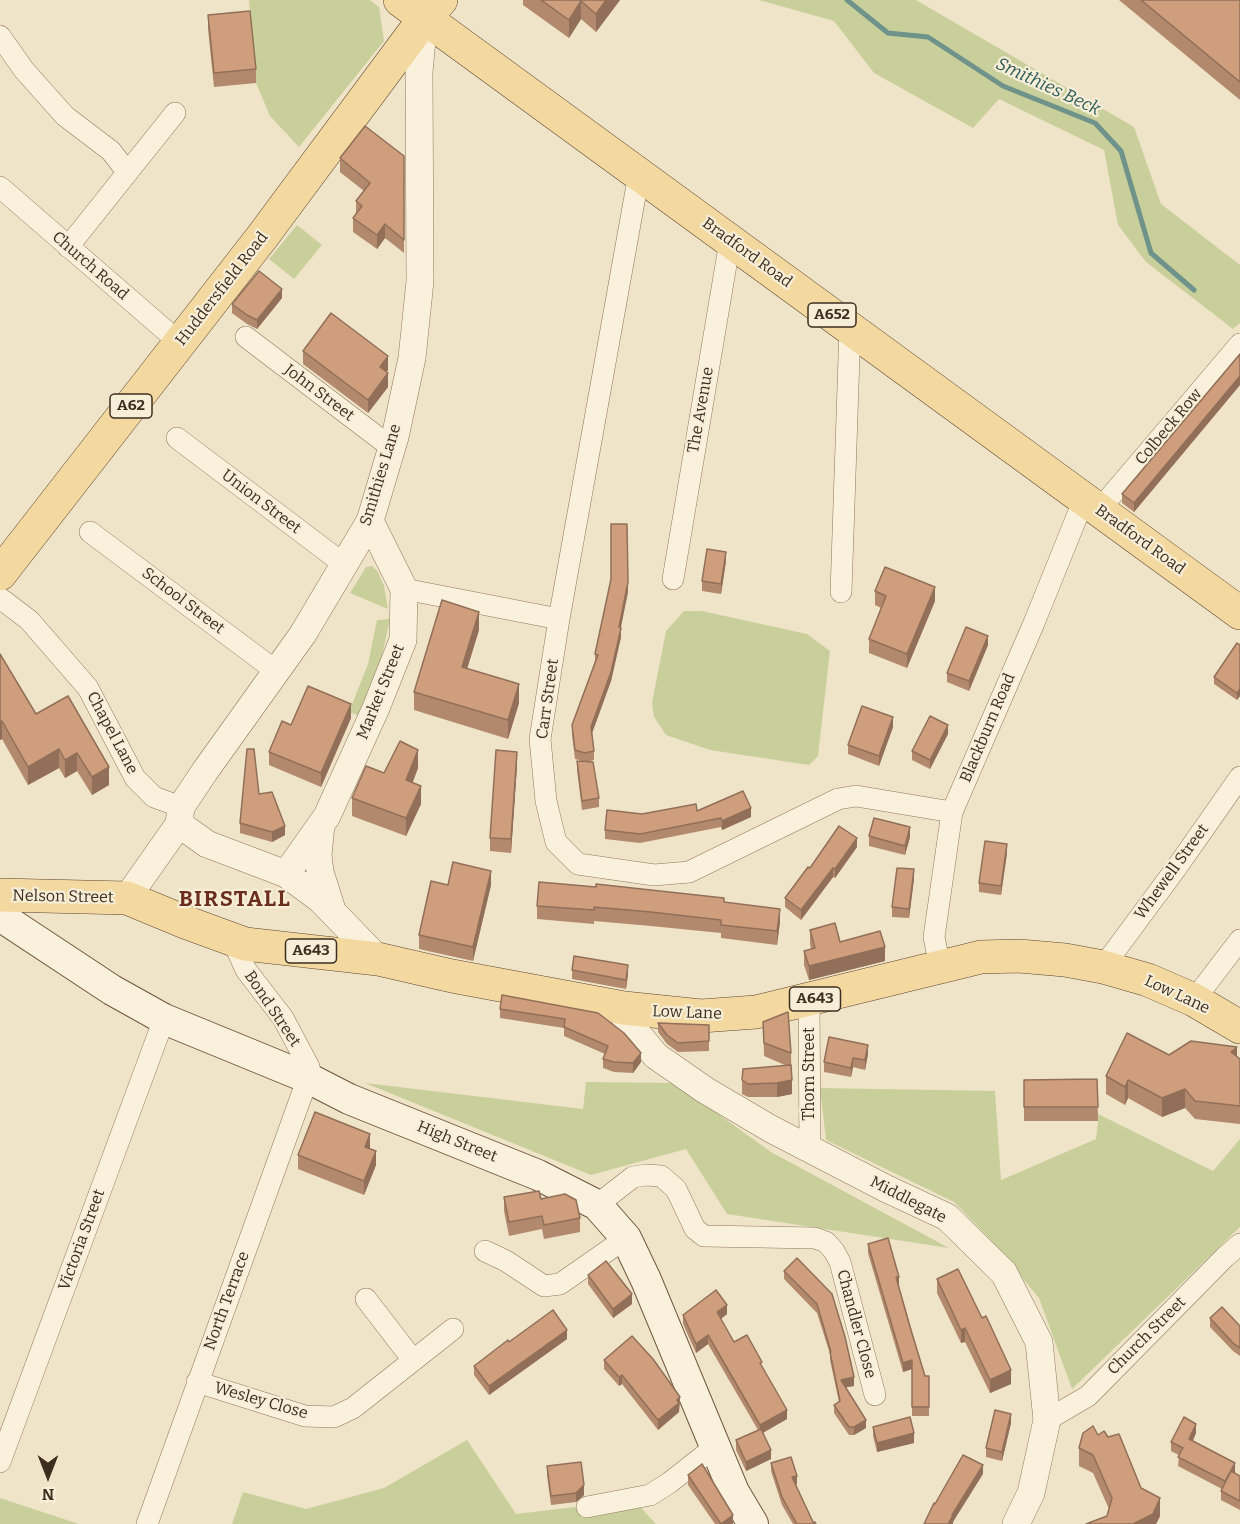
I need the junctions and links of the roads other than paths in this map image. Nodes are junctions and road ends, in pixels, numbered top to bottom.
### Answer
1 (422, 5) edge
2 (0, 36) edge
3 (174, 113) dead end
4 (127, 172) junction
5 (639, 174) junction
6 (0, 187) edge
7 (730, 241) junction
8 (68, 247) junction
9 (850, 328) junction
10 (246, 337) dead end
11 (180, 344) junction
12 (1240, 344) edge
13 (177, 438) dead end
14 (392, 448) junction
15 (1092, 504) junction
16 (370, 521) junction
17 (90, 532) dead end
18 (345, 565) junction
19 (0, 574) edge
20 (673, 579) dead end
21 (404, 589) junction
22 (841, 592) dead end
23 (0, 598) edge
24 (1240, 613) edge
25 (559, 618) junction
26 (276, 671) junction
27 (1240, 777) edge
28 (952, 812) junction
29 (180, 816) junction
30 (321, 825) junction
31 (286, 874) junction
32 (0, 896) edge
33 (127, 898) junction
34 (333, 912) junction
35 (0, 916) edge
36 (232, 939) junction
37 (1240, 940) edge
38 (378, 959) junction
39 (940, 967) junction
40 (1103, 967) junction
41 (809, 1000) junction
42 (1194, 1000) junction
43 (624, 1008) junction
44 (164, 1019) junction
45 (1240, 1027) edge
46 (308, 1078) junction
47 (810, 1149) junction
48 (597, 1205) junction
49 (626, 1238) junction
50 (485, 1251) dead end
51 (1235, 1257) edge
52 (366, 1299) dead end
53 (453, 1329) dead end
54 (413, 1360) junction
55 (197, 1382) junction
56 (874, 1395) dead end
57 (1047, 1420) junction
58 (716, 1447) junction
59 (0, 1462) edge
60 (587, 1507) dead end
61 (147, 1524) edge
62 (753, 1524) edge
63 (1016, 1524) edge

1 - 5 main road, Bradford Road / A652
1 - 11 main road, Huddersfield Road / A62
1 - 14 street, Smithies Lane
2 - 4 street
3 - 4 street
4 - 8 street
5 - 7 main road, Bradford Road / A652
5 - 25 street, Carr Street
6 - 8 street, Church Road
7 - 9 main road, Bradford Road / A652
7 - 20 street, The Avenue
8 - 11 street, Church Road
9 - 15 main road, Bradford Road / A652
9 - 22 street
10 - 14 street, John Street
11 - 19 main road, Huddersfield Road / A62
12 - 15 street, Colbeck Row
13 - 18 street, Union Street
14 - 16 street, Smithies Lane
15 - 24 main road, Bradford Road / A652
15 - 28 street, Blackburn Road
16 - 18 street, Smithies Lane
16 - 21 street, Market Street
17 - 26 street, School Street
18 - 26 street, Smithies Lane
21 - 25 street
21 - 30 street, Market Street
23 - 29 street, Chapel Lane
25 - 28 street, Carr Street
26 - 29 street, Smithies Lane
27 - 40 street, Whewell Street
28 - 39 street, Blackburn Road
29 - 31 street, Chapel Lane
29 - 33 street, Smithies Lane
30 - 31 street, Market Street
30 - 34 street, Market Street
31 - 34 street, Chapel Lane
32 - 33 main road, Nelson Street / A643
33 - 36 main road, Low Lane / A643
34 - 38 street, Chapel Lane
35 - 44 main road, High Street
36 - 38 main road, Low Lane / A643
36 - 46 street, Bond Street
37 - 42 street
38 - 43 main road, Low Lane / A643
39 - 40 main road, Low Lane / A643
39 - 41 main road, Low Lane / A643
40 - 42 main road, Low Lane / A643
41 - 43 main road, Low Lane / A643
41 - 47 street, Thorn Street
42 - 45 main road, Low Lane / A643
43 - 47 street, Middlegate
44 - 46 main road, High Street
44 - 59 street, Victoria Street
46 - 48 main road, High Street
46 - 55 street, North Terrace
47 - 57 street, Middlegate
48 - 49 main road, High Street
48 - 56 street, Chandler Close
49 - 50 street
49 - 58 main road, High Street
51 - 57 street, Church Street
52 - 54 street
53 - 54 street, Wesley Close
54 - 55 street, Wesley Close
55 - 61 street, North Terrace
57 - 63 street, Middlegate
58 - 60 street
58 - 62 main road, High Street

